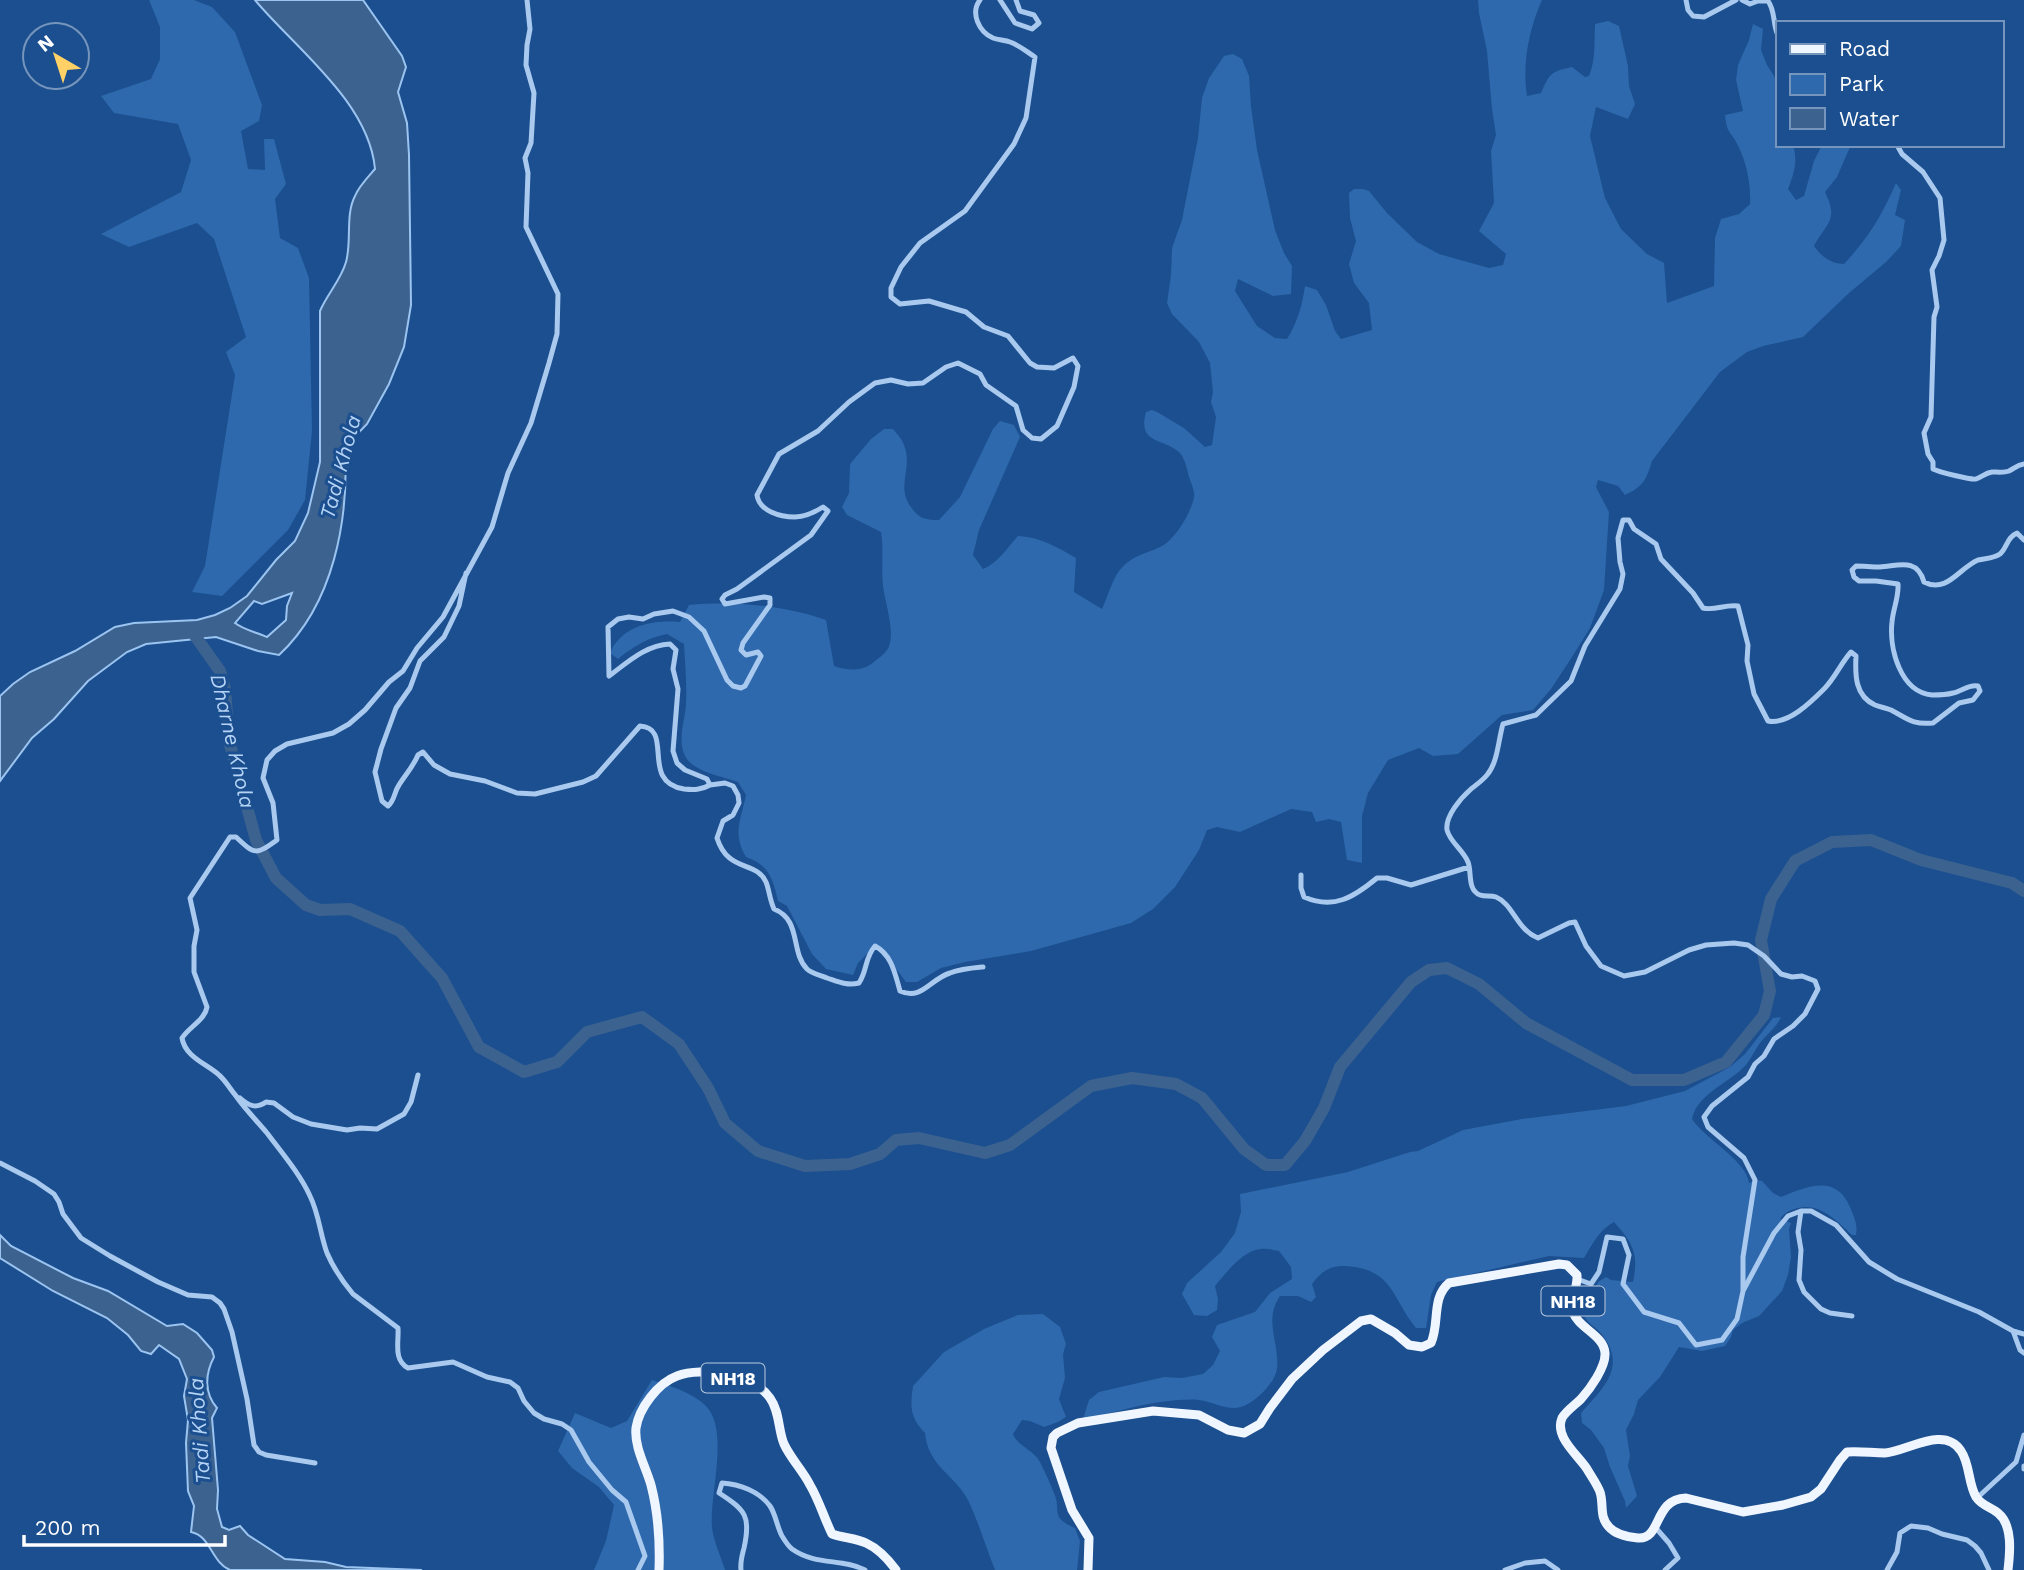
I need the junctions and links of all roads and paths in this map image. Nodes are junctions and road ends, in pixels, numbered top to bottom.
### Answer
1 (527, 0) edge
2 (980, 0) edge
3 (1000, 0) edge
4 (1016, 0) edge
5 (1685, 0) edge
6 (1736, 0) edge
7 (1742, 0) edge
8 (1776, 30) edge
9 (1897, 147) edge
10 (2024, 464) edge
11 (2024, 540) edge
12 (467, 573) junction
13 (710, 785) junction
14 (1469, 867) junction
15 (1301, 875) dead end
16 (983, 967) dead end
17 (418, 1075) dead end
18 (231, 1090) junction
19 (0, 1163) edge
20 (1801, 1210) junction
21 (1577, 1279) junction
22 (1743, 1291) junction
23 (1852, 1315) dead end
24 (2013, 1331) junction
25 (2024, 1334) edge
26 (2024, 1353) edge
27 (2024, 1435) edge
28 (315, 1463) dead end
29 (1977, 1498) junction
30 (1655, 1527) junction
31 (638, 1570) edge
32 (659, 1570) edge
33 (741, 1570) edge
34 (865, 1570) edge
35 (896, 1570) edge
36 (1088, 1570) edge
37 (1505, 1570) edge
38 (1558, 1570) edge
39 (1665, 1570) edge
40 (1887, 1570) edge
41 (1989, 1570) edge
42 (2008, 1570) edge

1 - 12 street
2 - 13 street
3 - 4 street
5 - 6 street
7 - 8 street
9 - 10 street
11 - 14 street
12 - 13 street
12 - 18 street
13 - 16 street
14 - 15 street
14 - 22 street
17 - 18 street
18 - 31 street
19 - 28 street
20 - 22 street
20 - 23 street
20 - 24 street
21 - 22 street
21 - 30 main road, NH18
21 - 36 main road, NH18
24 - 25 street
24 - 26 street
27 - 29 street
29 - 30 main road
29 - 42 main road
30 - 39 street
32 - 35 main road, NH18
33 - 34 street
37 - 38 street
40 - 41 street

